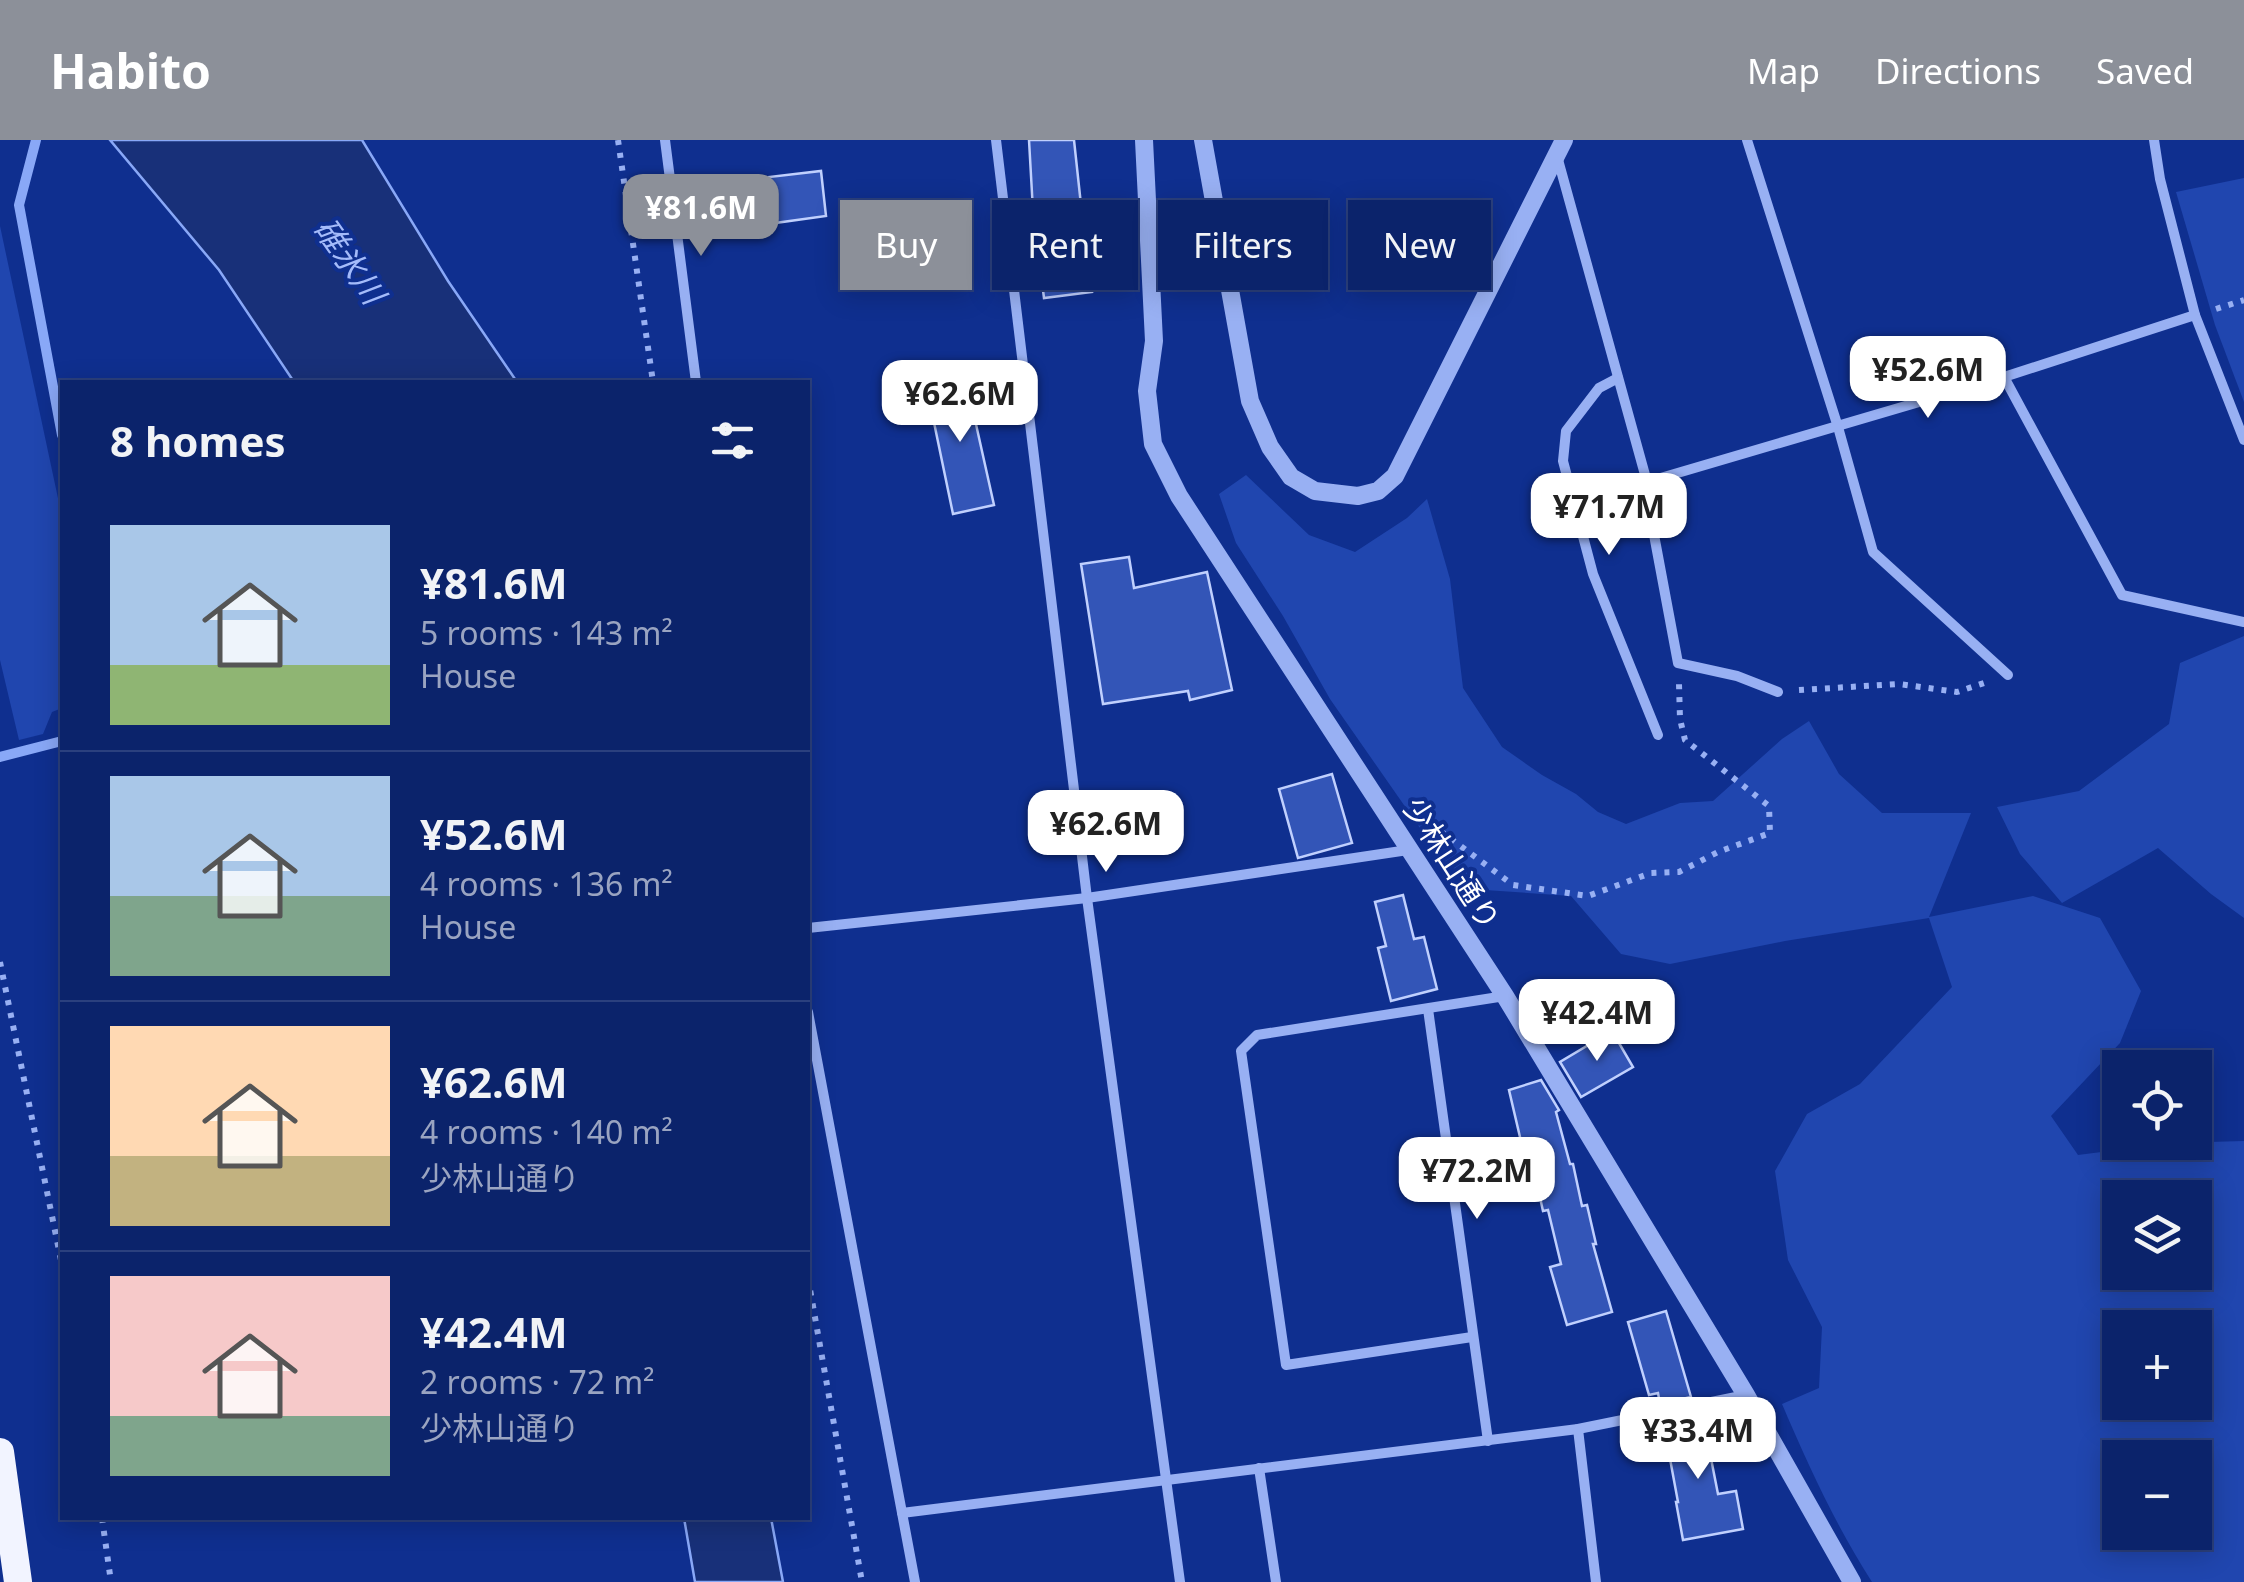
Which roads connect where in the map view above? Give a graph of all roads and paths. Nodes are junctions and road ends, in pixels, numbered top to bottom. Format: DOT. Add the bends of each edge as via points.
graph roads {
  1 [pos="618,140"];
  2 [pos="665,140"];
  3 [pos="996,140"];
  4 [pos="1144,140"];
  5 [pos="1203,140"];
  6 [pos="1747,140"];
  7 [pos="2154,140"];
  8 [pos="1559,146"];
  9 [pos="2195,315"];
  10 [pos="2004,377"];
  11 [pos="1618,378"];
  12 [pos="653,380"];
  13 [pos="696,380"];
  14 [pos="1838,427"];
  15 [pos="2244,440"];
  16 [pos="1647,482"];
  17 [pos="2244,622"];
  18 [pos="1678,663"];
  19 [pos="2008,675"];
  20 [pos="1778,692"];
  21 [pos="1658,735"];
  22 [pos="1383,811"];
  23 [pos="1408,850"];
  24 [pos="1087,898"];
  25 [pos="810,928"];
  26 [pos="0,962"];
  27 [pos="1505,996"];
  28 [pos="1428,1009"];
  29 [pos="810,1023"];
  30 [pos="60,1255"];
  31 [pos="810,1289"];
  32 [pos="1472,1336"];
  33 [pos="1746,1395"];
  34 [pos="1578,1429"];
  35 [pos="1488,1440"];
  36 [pos="0,1452"];
  37 [pos="1259,1468"];
  38 [pos="1166,1482"];
  39 [pos="902,1513"];
  40 [pos="102,1520"];
  41 [pos="18,1582"];
  42 [pos="111,1582"];
  43 [pos="862,1582"];
  44 [pos="915,1582"];
  45 [pos="1180,1582"];
  46 [pos="1276,1582"];
  47 [pos="1596,1582"];
  48 [pos="1852,1582"];
  1 -- 12 [label="path"];
  2 -- 13 [label="street"];
  3 -- 24 [label="street"];
  4 -- 22 [label="street, 少林山通り" via="1153,444 1178,496"];
  5 -- 8 [label="street" via="1250,401 1270,448 1292,477 1316,491 1358,496 1378,492 1395,476"];
  6 -- 14 [label="street"];
  7 -- 9 [label="street"];
  8 -- 11 [label="street"];
  9 -- 10 [label="street"];
  9 -- 15 [label="street"];
  10 -- 14 [label="street"];
  10 -- 17 [label="street" via="2122,595"];
  11 -- 16 [label="street"];
  11 -- 21 [label="street" via="1599,388 1566,430 1563,461 1593,574"];
  14 -- 16 [label="street"];
  14 -- 19 [label="street" via="1873,552"];
  16 -- 18 [label="street"];
  18 -- 20 [label="street"];
  18 -- 22 [label="path" via="1684,740 1769,806 1770,833 1679,872 1651,872 1588,896 1513,885 1427,820"];
  19 -- 20 [label="path" via="1957,692 1899,684"];
  22 -- 23 [label="street, 少林山通り"];
  23 -- 24 [label="street"];
  23 -- 27 [label="street, 少林山通り"];
  24 -- 25 [label="street"];
  24 -- 38 [label="street"];
  26 -- 30 [label="path"];
  27 -- 28 [label="street"];
  27 -- 33 [label="street, 少林山通り"];
  28 -- 32 [label="street"];
  28 -- 32 [label="street" via="1256,1035 1241,1051 1286,1365"];
  29 -- 39 [label="street"];
  31 -- 43 [label="path"];
  32 -- 35 [label="street"];
  33 -- 34 [label="street"];
  33 -- 48 [label="street, 少林山通り"];
  34 -- 35 [label="street"];
  34 -- 47 [label="street"];
  35 -- 37 [label="street"];
  36 -- 41 [label="highway"];
  37 -- 38 [label="street"];
  37 -- 46 [label="street"];
  38 -- 39 [label="street"];
  38 -- 45 [label="street"];
  39 -- 44 [label="street"];
  40 -- 42 [label="path"];
}
